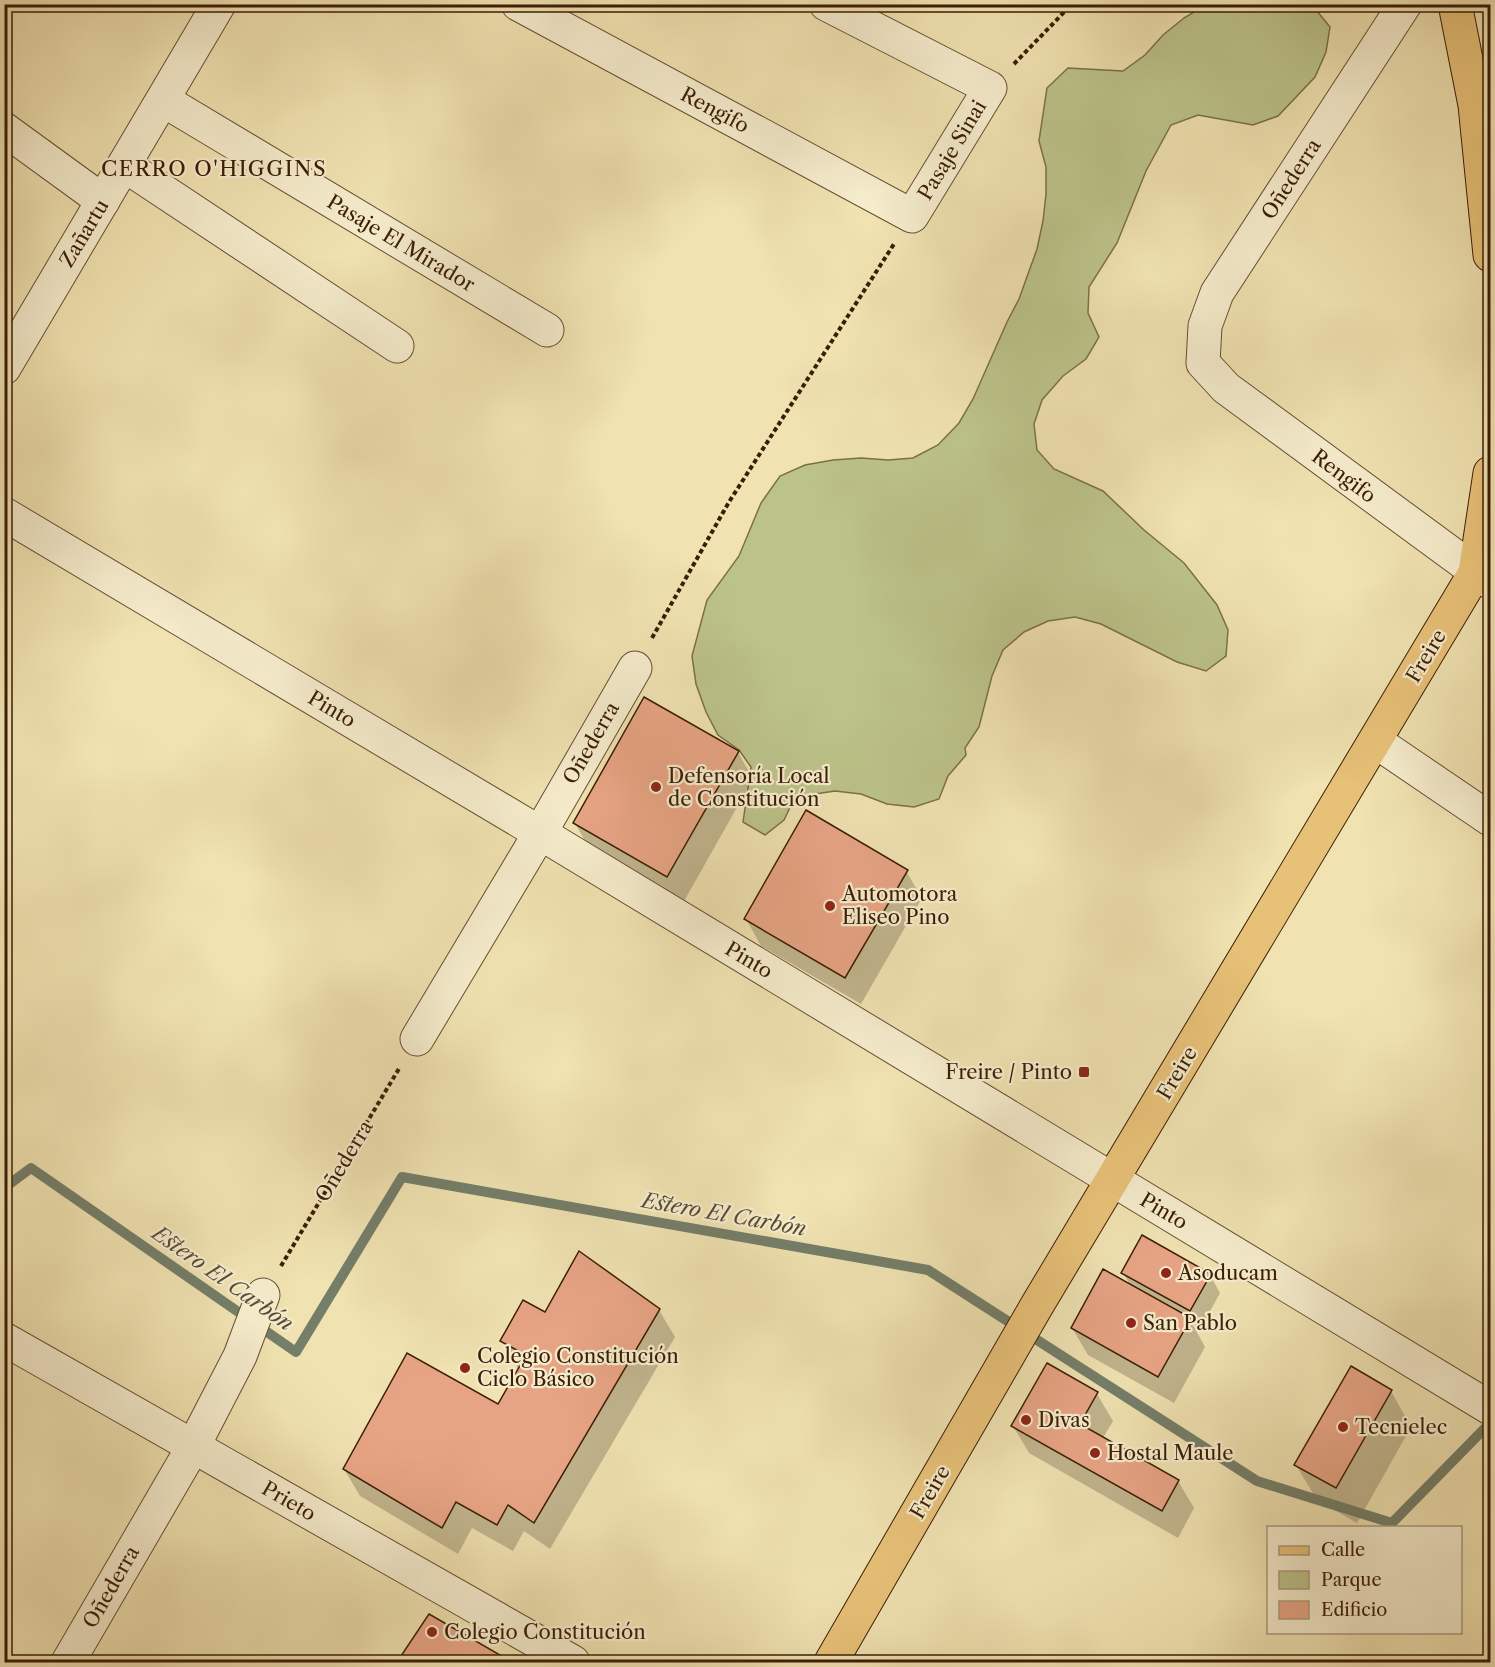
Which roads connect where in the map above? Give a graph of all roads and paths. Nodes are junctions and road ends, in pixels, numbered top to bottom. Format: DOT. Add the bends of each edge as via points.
graph roads {
  1 [pos="219,4"];
  2 [pos="518,4"];
  3 [pos="826,4"];
  4 [pos="1072,4"];
  5 [pos="1405,4"];
  6 [pos="1455,4"];
  7 [pos="990,88"];
  8 [pos="163,100"];
  9 [pos="4,129"];
  10 [pos="124,165"];
  11 [pos="103,201"];
  12 [pos="912,216"];
  13 [pos="1491,255"];
  14 [pos="547,330"];
  15 [pos="398,346"];
  16 [pos="1203,363"];
  17 [pos="4,368"];
  18 [pos="1491,473"];
  19 [pos="4,514"];
  20 [pos="1483,578"];
  21 [pos="635,668"];
  22 [pos="1375,741"];
  23 [pos="1491,819"];
  24 [pos="540,833"];
  25 [pos="417,1039"];
  26 [pos="1113,1180"];
  27 [pos="263,1295"];
  28 [pos="4,1339"];
  29 [pos="1485,1405"];
  30 [pos="193,1447"];
  31 [pos="68,1662"];
  32 [pos="573,1662"];
  33 [pos="831,1662"];
  1 -- 8 [label="street, Zañartu"];
  2 -- 12 [label="street, Rengifo"];
  3 -- 7 [label="street, Pasaje Sinai"];
  4 -- 7 [label="path"];
  5 -- 16 [label="street, Oñederra" via="1217,292 1205,326"];
  6 -- 13 [label="main road" via="1475,105"];
  7 -- 12 [label="street, Pasaje Sinai"];
  8 -- 10 [label="street, Zañartu"];
  8 -- 14 [label="street, Pasaje El Mirador"];
  9 -- 11 [label="street"];
  10 -- 11 [label="street, Zañartu"];
  10 -- 15 [label="street"];
  11 -- 17 [label="street, Zañartu"];
  12 -- 21 [label="path" via="729,502"];
  16 -- 20 [label="street, Rengifo" via="1226,388"];
  18 -- 20 [label="main road, Freire"];
  19 -- 24 [label="street, Pinto"];
  20 -- 22 [label="main road, Freire"];
  21 -- 24 [label="street, Oñederra"];
  22 -- 23 [label="street"];
  22 -- 26 [label="main road, Freire"];
  24 -- 25 [label="street, Oñederra"];
  24 -- 26 [label="street, Pinto"];
  25 -- 27 [label="path, Oñederra"];
  26 -- 29 [label="street, Pinto"];
  26 -- 33 [label="main road, Freire"];
  27 -- 30 [label="street, Oñederra" via="240,1356"];
  28 -- 30 [label="street, Prieto"];
  30 -- 31 [label="street, Oñederra"];
  30 -- 32 [label="street, Prieto"];
}
